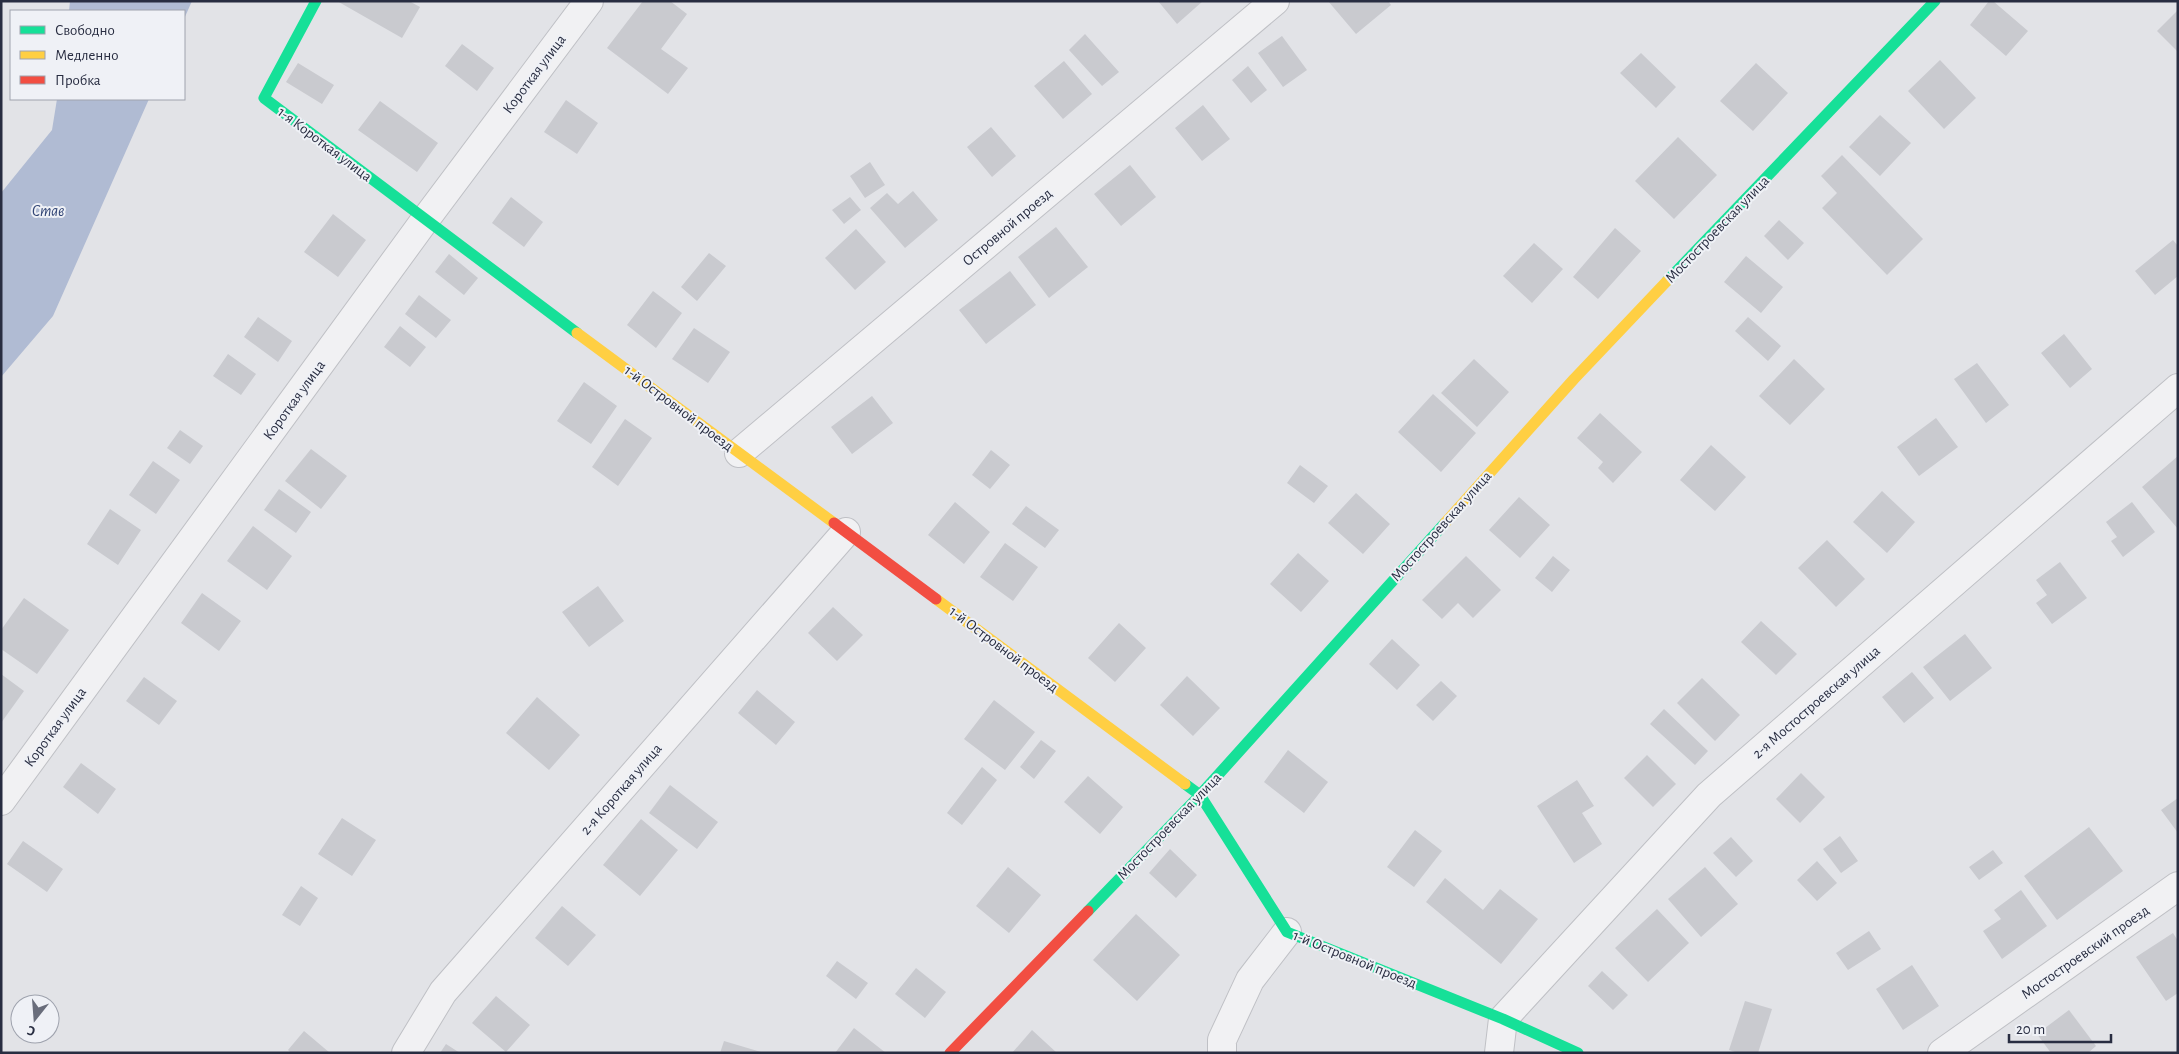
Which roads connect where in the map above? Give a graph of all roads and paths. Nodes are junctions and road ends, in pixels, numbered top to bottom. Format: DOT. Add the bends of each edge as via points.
graph roads {
  1 [pos="316,1"];
  2 [pos="589,1"];
  3 [pos="1275,1"];
  4 [pos="1935,1"];
  5 [pos="424,220"];
  6 [pos="2178,388"];
  7 [pos="739,453"];
  8 [pos="846,532"];
  9 [pos="1200,795"];
  10 [pos="1,800"];
  11 [pos="2178,886"];
  12 [pos="1287,932"];
  13 [pos="1503,1019"];
  14 [pos="406,1053"];
  15 [pos="950,1053"];
  16 [pos="1222,1053"];
  17 [pos="1499,1053"];
  18 [pos="1578,1053"];
  19 [pos="1942,1053"];
  1 -- 5 [label="street, 1-я Короткая улица" via="264,98"];
  2 -- 5 [label="street, Короткая улица"];
  3 -- 7 [label="street, Островной проезд"];
  4 -- 9 [label="street, Мостостроевская улица" via="1574,379"];
  5 -- 7 [label="street, 1-й Островной проезд"];
  5 -- 10 [label="street, Короткая улица"];
  6 -- 13 [label="street, 2-я Мостостроевская улица" via="1709,795"];
  7 -- 8 [label="street, 1-й Островной проезд"];
  8 -- 9 [label="street, 1-й Островной проезд"];
  8 -- 14 [label="street, 2-я Короткая улица" via="443,992"];
  9 -- 12 [label="street, 1-й Островной проезд"];
  9 -- 15 [label="street, Мостостроевская улица"];
  11 -- 19 [label="street, Мостостроевский проезд"];
  12 -- 13 [label="street, 1-й Островной проезд"];
  12 -- 16 [label="street" via="1250,980 1222,1040"];
  13 -- 17 [label="street"];
  13 -- 18 [label="street, 1-й Островной проезд"];
}
